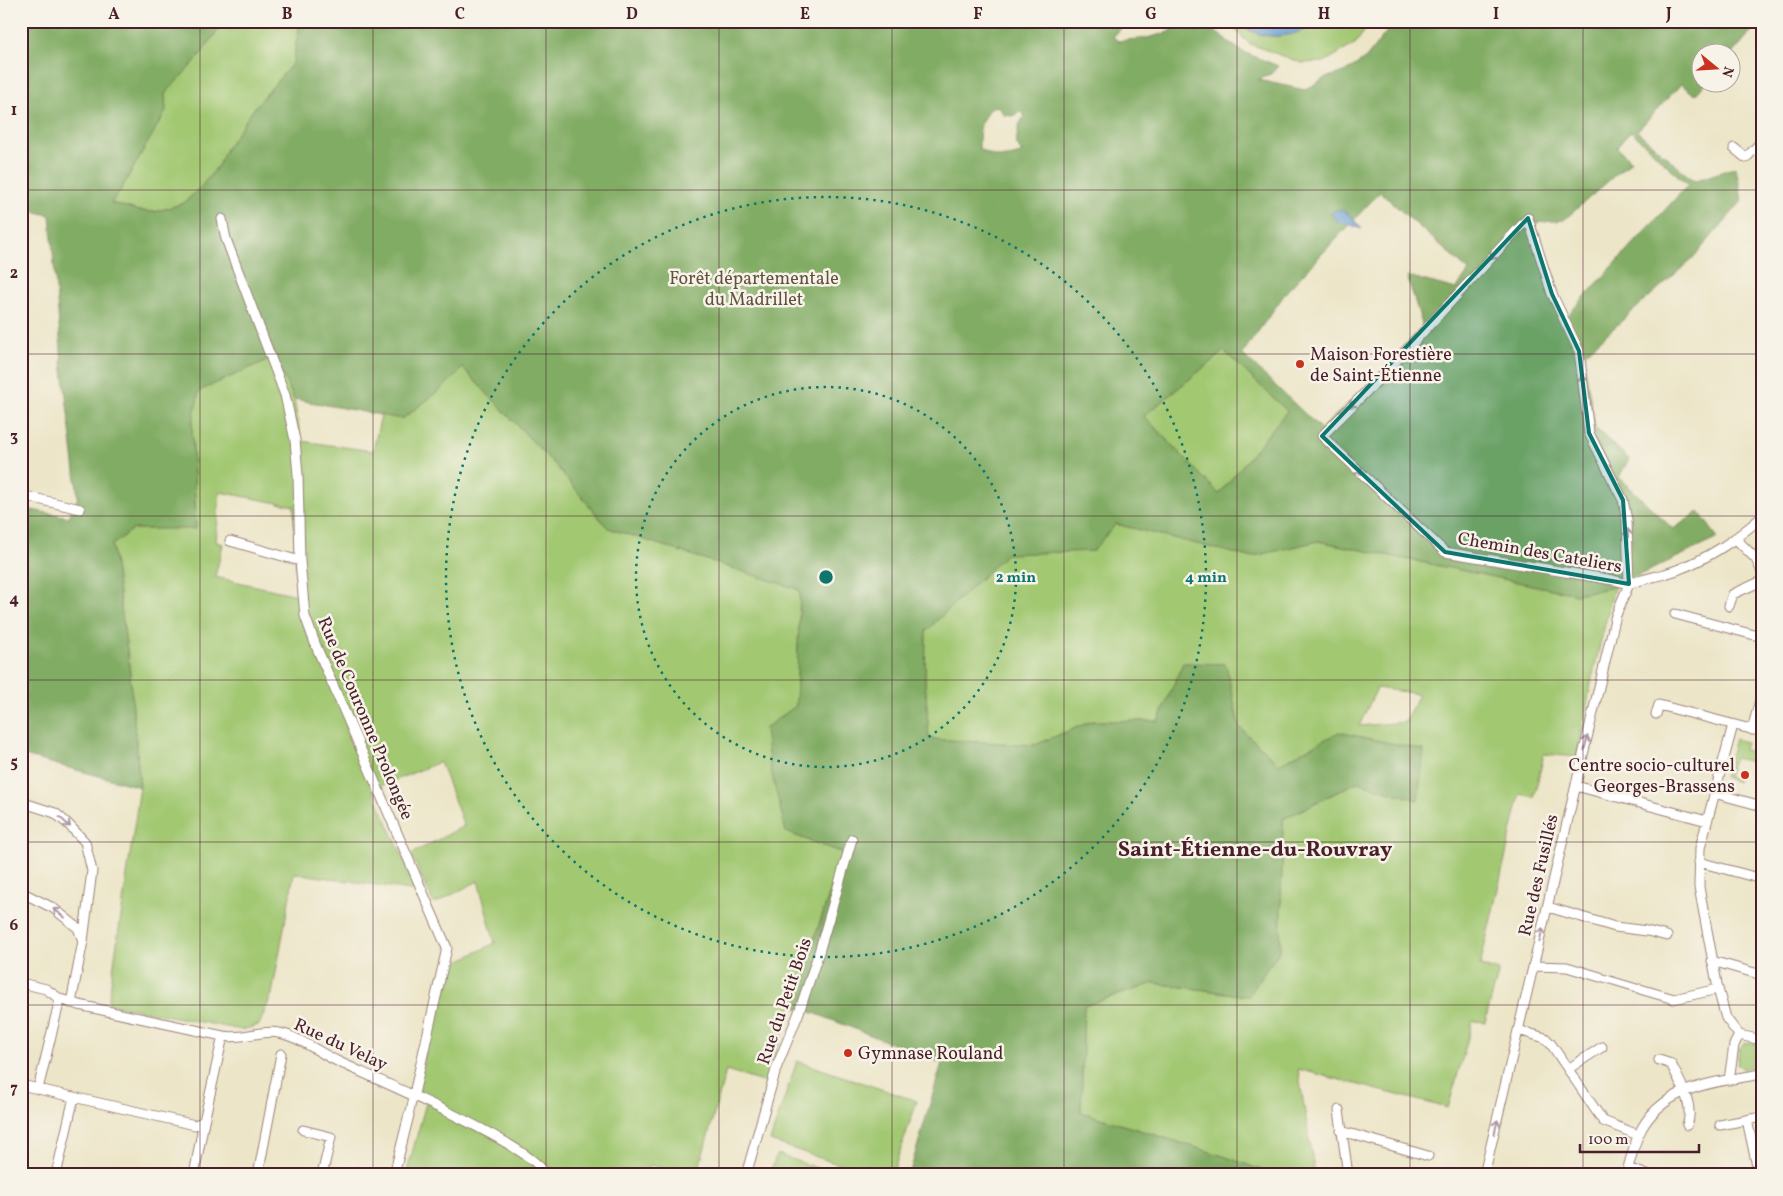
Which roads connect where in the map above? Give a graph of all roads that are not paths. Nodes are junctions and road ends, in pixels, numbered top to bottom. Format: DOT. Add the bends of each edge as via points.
graph roads {
  1 [pos="1762,141"];
  2 [pos="1734,148"];
  3 [pos="222,219"];
  4 [pos="21,495"];
  5 [pos="80,510"];
  6 [pos="1762,517"];
  7 [pos="1735,538"];
  8 [pos="230,541"];
  9 [pos="300,561"];
  10 [pos="1762,572"];
  11 [pos="1762,581"];
  12 [pos="1629,584"];
  13 [pos="1730,606"];
  14 [pos="1675,614"];
  15 [pos="1762,637"];
  16 [pos="1762,693"];
  17 [pos="1656,714"];
  18 [pos="1733,725"];
  19 [pos="1752,730"];
  20 [pos="1762,732"];
  21 [pos="1576,786"];
  22 [pos="1714,793"];
  23 [pos="21,802"];
  24 [pos="1762,806"];
  25 [pos="1707,821"];
  26 [pos="852,839"];
  27 [pos="1699,862"];
  28 [pos="1762,879"];
  29 [pos="21,892"];
  30 [pos="1548,907"];
  31 [pos="1668,936"];
  32 [pos="83,941"];
  33 [pos="1712,961"];
  34 [pos="1534,966"];
  35 [pos="1762,975"];
  36 [pos="1600,977"];
  37 [pos="21,983"];
  38 [pos="1640,989"];
  39 [pos="1718,989"];
  40 [pos="60,999"];
  41 [pos="71,1003"];
  42 [pos="1518,1030"];
  43 [pos="1739,1034"];
  44 [pos="223,1036"];
  45 [pos="1762,1040"];
  46 [pos="1602,1047"];
  47 [pos="281,1054"];
  48 [pos="1660,1060"];
  49 [pos="1568,1068"];
  50 [pos="1762,1074"];
  51 [pos="1729,1080"];
  52 [pos="21,1085"];
  53 [pos="38,1089"];
  54 [pos="1684,1091"];
  55 [pos="414,1094"];
  56 [pos="74,1097"];
  57 [pos="1339,1110"];
  58 [pos="409,1115"];
  59 [pos="1762,1117"];
  60 [pos="1747,1120"];
  61 [pos="204,1121"];
  62 [pos="1687,1125"];
  63 [pos="1720,1126"];
  64 [pos="303,1130"];
  65 [pos="1341,1131"];
  66 [pos="1638,1135"];
  67 [pos="1428,1156"];
  68 [pos="545,1172"];
  69 [pos="1627,1172"];
  70 [pos="56,1175"];
  71 [pos="194,1175"];
  72 [pos="258,1175"];
  73 [pos="322,1175"];
  74 [pos="394,1175"];
  75 [pos="746,1175"];
  76 [pos="1348,1175"];
  77 [pos="1484,1175"];
  78 [pos="1647,1175"];
  79 [pos="1759,1175"];
  1 -- 2 [label="street" via="1746,158"];
  3 -- 9 [label="street, Rue de Couronne Prolongée" via="226,239 285,395 298,475"];
  4 -- 5 [label="street"];
  6 -- 7 [label="street"];
  7 -- 10 [label="street" via="1756,559"];
  7 -- 12 [label="street" via="1690,565"];
  8 -- 9 [label="street"];
  9 -- 55 [label="street, Rue de Couronne Prolongée" via="305,616 316,646 447,948"];
  11 -- 13 [label="street" via="1733,594"];
  12 -- 12 [label="street, Chemin des Cateliers, one-way" via="1627,520 1623,500 1589,433 1578,350 1552,294 1528,218 1322,436 1445,552"];
  21 -- 12 [label="street, Rue des Fusillés, one-way" via="1616,615"];
  14 -- 15 [label="street"];
  16 -- 19 [label="street"];
  17 -- 18 [label="street" via="1659,704"];
  18 -- 19 [label="street"];
  18 -- 22 [label="street"];
  19 -- 20 [label="street"];
  21 -- 25 [label="street"];
  21 -- 30 [label="street, Rue des Fusillés"];
  22 -- 24 [label="street"];
  22 -- 25 [label="street"];
  23 -- 32 [label="street, one-way" via="55,813 85,842 92,871"];
  25 -- 27 [label="street"];
  26 -- 75 [label="street, Rue du Petit Bois" via="816,961 777,1066"];
  27 -- 28 [label="street"];
  27 -- 33 [label="street" via="1699,887"];
  32 -- 29 [label="street, one-way" via="78,928 53,908"];
  30 -- 31 [label="street" via="1615,928"];
  34 -- 30 [label="street, Rue des Fusillés, one-way"];
  32 -- 41 [label="street"];
  33 -- 35 [label="street"];
  33 -- 39 [label="street"];
  34 -- 36 [label="street" via="1567,967"];
  34 -- 42 [label="street, Rue des Fusillés"];
  36 -- 38 [label="street"];
  37 -- 40 [label="street, Rue du Velay" via="46,989"];
  38 -- 39 [label="street" via="1674,998"];
  39 -- 43 [label="street" via="1726,1018"];
  40 -- 41 [label="street, Rue du Velay"];
  40 -- 53 [label="street"];
  41 -- 44 [label="street, Rue du Velay"];
  42 -- 49 [label="street" via="1545,1038"];
  77 -- 42 [label="street, Rue des Fusillés, one-way"];
  43 -- 45 [label="street"];
  43 -- 51 [label="street" via="1734,1045"];
  44 -- 55 [label="street, Rue du Velay" via="243,1037 267,1032 283,1034"];
  44 -- 61 [label="street"];
  46 -- 49 [label="street"];
  47 -- 72 [label="street"];
  48 -- 54 [label="street" via="1671,1064"];
  49 -- 66 [label="street" via="1603,1121"];
  50 -- 51 [label="street"];
  51 -- 54 [label="street"];
  52 -- 53 [label="street"];
  53 -- 56 [label="street"];
  54 -- 62 [label="street" via="1691,1116"];
  54 -- 66 [label="street" via="1665,1101"];
  55 -- 58 [label="street"];
  55 -- 68 [label="street, Rue du Velay" via="528,1156"];
  56 -- 61 [label="street" via="195,1125"];
  56 -- 70 [label="street"];
  57 -- 65 [label="street"];
  58 -- 74 [label="street"];
  59 -- 60 [label="street"];
  60 -- 63 [label="street"];
  60 -- 79 [label="street"];
  61 -- 71 [label="street"];
  64 -- 73 [label="street" via="331,1137"];
  65 -- 67 [label="street"];
  65 -- 76 [label="street"];
  66 -- 69 [label="street"];
  69 -- 78 [label="street"];
}
